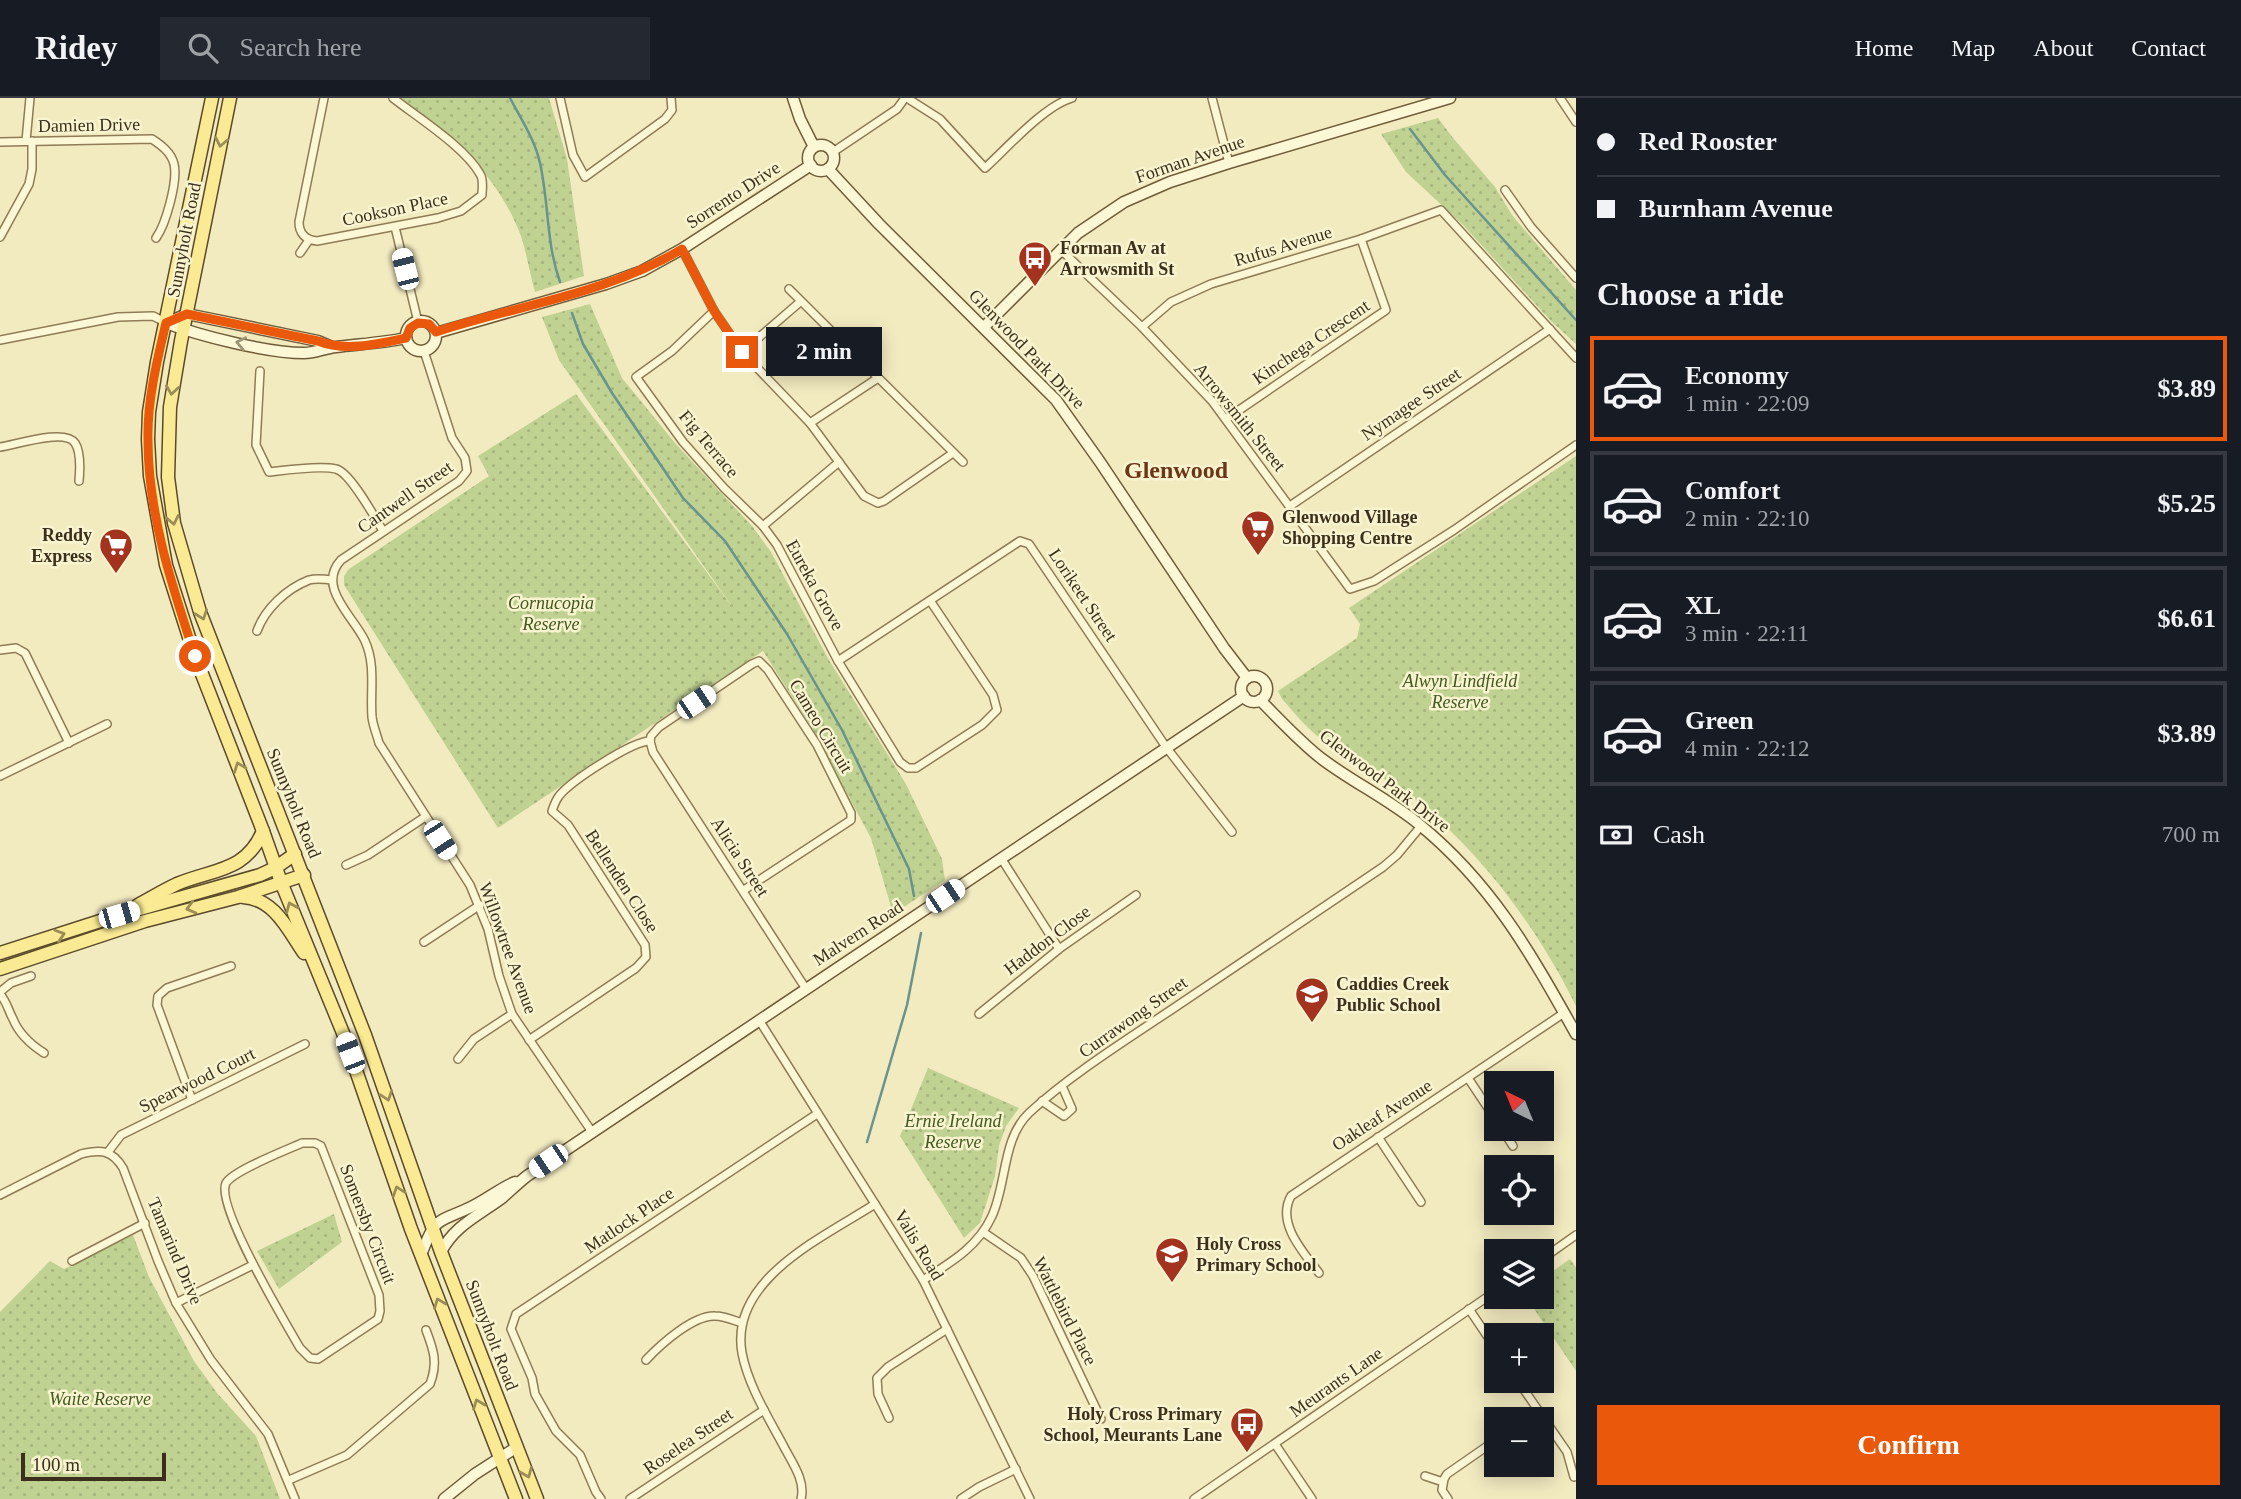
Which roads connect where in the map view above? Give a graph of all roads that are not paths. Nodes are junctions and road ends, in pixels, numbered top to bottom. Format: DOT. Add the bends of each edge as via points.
graph roads {
  1 [pos="30,98"];
  2 [pos="212,98"];
  3 [pos="230,98"];
  4 [pos="324,98"];
  5 [pos="393,98"];
  6 [pos="560,98"];
  7 [pos="671,98"];
  8 [pos="793,98"];
  9 [pos="906,98"];
  10 [pos="1212,98"];
  11 [pos="1450,98"];
  12 [pos="1560,98"];
  13 [pos="1066,99"];
  14 [pos="1576,122"];
  15 [pos="29,141"];
  16 [pos="0,142"];
  17 [pos="814,147"];
  18 [pos="833,152"];
  19 [pos="1229,163"];
  20 [pos="811,165"];
  21 [pos="828,169"];
  22 [pos="1505,190"];
  23 [pos="395,227"];
  24 [pos="0,237"];
  25 [pos="156,238"];
  26 [pos="1361,239"];
  27 [pos="309,240"];
  28 [pos="682,249"];
  29 [pos="1060,249"];
  30 [pos="300,253"];
  31 [pos="1576,278"];
  32 [pos="789,289"];
  33 [pos="800,302"];
  34 [pos="714,311"];
  35 [pos="187,314"];
  36 [pos="166,323"];
  37 [pos="418,323"];
  38 [pos="984,327"];
  39 [pos="1142,327"];
  40 [pos="183,329"];
  41 [pos="1550,329"];
  42 [pos="436,332"];
  43 [pos="406,338"];
  44 [pos="0,340"];
  45 [pos="332,347"];
  46 [pos="424,351"];
  47 [pos="742,352"];
  48 [pos="1576,358"];
  49 [pos="260,371"];
  50 [pos="877,378"];
  51 [pos="1226,419"];
  52 [pos="810,423"];
  53 [pos="1576,445"];
  54 [pos="0,447"];
  55 [pos="953,453"];
  56 [pos="839,462"];
  57 [pos="963,462"];
  58 [pos="79,481"];
  59 [pos="1290,506"];
  60 [pos="763,526"];
  61 [pos="383,531"];
  62 [pos="332,580"];
  63 [pos="930,602"];
  64 [pos="257,631"];
  65 [pos="0,650"];
  66 [pos="838,661"];
  67 [pos="1247,678"];
  68 [pos="1244,696"];
  69 [pos="1260,700"];
  70 [pos="107,724"];
  71 [pos="650,741"];
  72 [pos="69,743"];
  73 [pos="1166,747"];
  74 [pos="0,776"];
  75 [pos="425,817"];
  76 [pos="1421,826"];
  77 [pos="263,831"];
  78 [pos="1232,832"];
  79 [pos="295,854"];
  80 [pos="1001,858"];
  81 [pos="346,865"];
  82 [pos="275,868"];
  83 [pos="304,875"];
  84 [pos="281,882"];
  85 [pos="744,890"];
  86 [pos="1136,895"];
  87 [pos="238,897"];
  88 [pos="480,905"];
  89 [pos="119,915"];
  90 [pos="424,942"];
  91 [pos="1059,949"];
  92 [pos="0,953"];
  93 [pos="231,966"];
  94 [pos="0,969"];
  95 [pos="31,976"];
  96 [pos="320,977"];
  97 [pos="806,989"];
  98 [pos="0,993"];
  99 [pos="1564,1013"];
  100 [pos="512,1014"];
  101 [pos="979,1014"];
  102 [pos="759,1020"];
  103 [pos="1576,1034"];
  104 [pos="529,1040"];
  105 [pos="305,1044"];
  106 [pos="44,1053"];
  107 [pos="458,1059"];
  108 [pos="1468,1078"];
  109 [pos="1062,1086"];
  110 [pos="192,1100"];
  111 [pos="1042,1101"];
  112 [pos="1484,1102"];
  113 [pos="817,1114"];
  114 [pos="592,1132"];
  115 [pos="1378,1137"];
  116 [pos="1510,1141"];
  117 [pos="1514,1146"];
  118 [pos="108,1152"];
  119 [pos="527,1176"];
  120 [pos="1,1192"];
  121 [pos="1421,1202"];
  122 [pos="875,1204"];
  123 [pos="145,1223"];
  124 [pos="432,1228"];
  125 [pos="983,1232"];
  126 [pos="1576,1235"];
  127 [pos="1554,1251"];
  128 [pos="441,1252"];
  129 [pos="421,1255"];
  130 [pos="72,1261"];
  131 [pos="253,1265"];
  132 [pos="1319,1273"];
  133 [pos="923,1280"];
  134 [pos="1484,1299"];
  135 [pos="176,1303"];
  136 [pos="1469,1309"];
  137 [pos="742,1323"];
  138 [pos="947,1329"];
  139 [pos="426,1331"];
  140 [pos="1484,1331"];
  141 [pos="646,1360"];
  142 [pos="764,1410"];
  143 [pos="889,1418"];
  144 [pos="1101,1419"];
  145 [pos="1554,1433"];
  146 [pos="1275,1444"];
  147 [pos="517,1447"];
  148 [pos="1484,1448"];
  149 [pos="499,1458"];
  150 [pos="1016,1469"];
  151 [pos="1425,1476"];
  152 [pos="1574,1477"];
  153 [pos="289,1480"];
  154 [pos="1443,1482"];
  155 [pos="295,1499"];
  156 [pos="444,1499"];
  157 [pos="516,1499"];
  158 [pos="537,1499"];
  159 [pos="601,1499"];
  160 [pos="630,1499"];
  161 [pos="801,1499"];
  162 [pos="961,1499"];
  163 [pos="1031,1499"];
  164 [pos="1194,1499"];
  165 [pos="1312,1499"];
  166 [pos="1448,1499"];
  1 -- 15 [label="street"];
  2 -- 36 [label="main road, Sunnyholt Road"];
  3 -- 35 [label="main road, Sunnyholt Road, one-way"];
  4 -- 27 [label="street" via="299,222"];
  5 -- 23 [label="street, Cookson Place" via="469,161 481,176 482,195 451,215"];
  6 -- 7 [label="street" via="573,155 584,177 665,119 672,110"];
  8 -- 17 [label="street"];
  9 -- 13 [label="street" via="940,119 985,168"];
  9 -- 18 [label="street"];
  10 -- 19 [label="street"];
  11 -- 19 [label="street, Forman Avenue"];
  12 -- 14 [label="street"];
  15 -- 16 [label="street, Damien Drive"];
  15 -- 24 [label="street" via="29,184"];
  15 -- 25 [label="street, Damien Drive" via="142,138 163,146 174,164 174,177 164,227"];
  17 -- 18 [label="street" via="826,145"];
  17 -- 20 [label="street"];
  18 -- 21 [label="street"];
  19 -- 29 [label="street, Forman Avenue" via="1124,202"];
  20 -- 21 [label="street"];
  20 -- 28 [label="street, Sorrento Drive"];
  21 -- 38 [label="street, Glenwood Park Drive"];
  22 -- 31 [label="street"];
  23 -- 27 [label="street, Cookson Place"];
  23 -- 37 [label="street"];
  26 -- 39 [label="street, Rufus Avenue" via="1211,284 1171,302"];
  26 -- 41 [label="street, Rufus Avenue" via="1441,210"];
  26 -- 51 [label="street, Kinchega Crescent" via="1386,310"];
  27 -- 30 [label="street"];
  28 -- 34 [label="street"];
  28 -- 42 [label="street, Sorrento Drive" via="617,281"];
  29 -- 38 [label="street, Forman Avenue"];
  29 -- 39 [label="street, Arrowsmith Street"];
  32 -- 33 [label="street"];
  33 -- 47 [label="street"];
  33 -- 50 [label="street"];
  34 -- 47 [label="street"];
  34 -- 60 [label="street, Fig Terrace" via="636,377 683,442"];
  35 -- 36 [label="street"];
  35 -- 40 [label="main road, Sunnyholt Road"];
  35 -- 45 [label="street"];
  36 -- 40 [label="street"];
  36 -- 44 [label="street" via="153,316 118,317"];
  77 -- 36 [label="main road, Sunnyholt Road, one-way" via="195,656 166,565 153,499 149,412"];
  37 -- 42 [label="street" via="429,324"];
  37 -- 43 [label="street"];
  38 -- 67 [label="street, Glenwood Park Drive" via="1065,411"];
  39 -- 51 [label="street, Arrowsmith Street"];
  45 -- 40 [label="street, one-way" via="289,352"];
  40 -- 79 [label="main road, Sunnyholt Road, one-way" via="168,429 174,523 200,612"];
  41 -- 48 [label="street"];
  41 -- 59 [label="street, Nymagee Street"];
  42 -- 46 [label="street" via="433,346"];
  43 -- 45 [label="street"];
  43 -- 46 [label="street" via="412,348"];
  46 -- 61 [label="street, Cantwell Street" via="467,471"];
  47 -- 52 [label="street"];
  49 -- 61 [label="street" via="256,445 269,472 337,469"];
  50 -- 52 [label="street"];
  50 -- 55 [label="street"];
  51 -- 59 [label="street, Arrowsmith Street"];
  52 -- 56 [label="street"];
  53 -- 59 [label="street, Arrowsmith Street" via="1374,581 1350,589"];
  54 -- 58 [label="street" via="54,436 68,438 77,449"];
  55 -- 56 [label="street" via="878,503 864,496"];
  55 -- 57 [label="street"];
  56 -- 60 [label="street"];
  60 -- 66 [label="street, Eureka Grove"];
  61 -- 62 [label="street, Cantwell Street" via="341,561"];
  62 -- 64 [label="street" via="309,580 273,604"];
  62 -- 75 [label="street, Willowtree Avenue" via="369,652 372,720 379,743"];
  63 -- 66 [label="street, Lorikeet Street"];
  63 -- 66 [label="street, Eureka Grove" via="993,695 997,710 916,768 900,762"];
  63 -- 73 [label="street, Lorikeet Street" via="1020,541 1029,544"];
  65 -- 72 [label="street" via="16,648 25,653"];
  67 -- 68 [label="street" via="1242,685"];
  67 -- 69 [label="street" via="1255,676 1265,683 1267,690"];
  68 -- 69 [label="street"];
  68 -- 73 [label="street, Malvern Road"];
  69 -- 76 [label="street, Glenwood Park Drive" via="1322,758"];
  70 -- 72 [label="street"];
  71 -- 85 [label="street, Alicia Street"];
  71 -- 85 [label="street, Cameo Circuit" via="659,727 759,661 798,716 832,775 851,820"];
  71 -- 104 [label="street, Bellenden Close" via="635,744 582,777 559,796 552,811 568,825 647,951 646,957"];
  72 -- 74 [label="street"];
  73 -- 78 [label="street"];
  73 -- 80 [label="street, Malvern Road"];
  75 -- 81 [label="street"];
  75 -- 88 [label="street, Willowtree Avenue"];
  76 -- 99 [label="street, Glenwood Park Drive" via="1501,910"];
  76 -- 109 [label="street, Currawong Street" via="1383,867"];
  77 -- 82 [label="main road, Sunnyholt Road"];
  77 -- 89 [label="main road" via="249,853 227,869 179,883"];
  79 -- 82 [label="main road"];
  79 -- 83 [label="main road, Sunnyholt Road"];
  80 -- 91 [label="street"];
  80 -- 97 [label="street, Malvern Road"];
  82 -- 84 [label="main road, Sunnyholt Road"];
  82 -- 89 [label="main road"];
  83 -- 84 [label="main road"];
  83 -- 124 [label="main road, Sunnyholt Road, one-way" via="381,1077"];
  84 -- 87 [label="main road"];
  96 -- 84 [label="main road, Sunnyholt Road, one-way"];
  85 -- 97 [label="street, Alicia Street"];
  86 -- 91 [label="street, Haddon Close"];
  87 -- 94 [label="main road, one-way"];
  87 -- 96 [label="main road" via="259,900 276,912"];
  88 -- 90 [label="street"];
  88 -- 100 [label="street, Willowtree Avenue"];
  92 -- 89 [label="main road, one-way"];
  91 -- 101 [label="street, Haddon Close"];
  93 -- 110 [label="street" via="167,988 158,996 157,1005"];
  95 -- 98 [label="street" via="11,982"];
  129 -- 96 [label="main road, Sunnyholt Road, one-way"];
  97 -- 102 [label="street, Malvern Road"];
  98 -- 106 [label="street" via="19,1030"];
  99 -- 103 [label="street, Glenwood Park Drive"];
  99 -- 108 [label="street, Oakleaf Avenue"];
  100 -- 104 [label="street, Willowtree Avenue"];
  100 -- 107 [label="street" via="474,1039"];
  102 -- 113 [label="street, Valis Road"];
  102 -- 114 [label="street, Malvern Road"];
  104 -- 114 [label="street, Willowtree Avenue"];
  105 -- 110 [label="street, Spearwood Court"];
  108 -- 112 [label="street"];
  108 -- 115 [label="street, Oakleaf Avenue"];
  109 -- 111 [label="street, Currawong Street"];
  109 -- 111 [label="street" via="1071,1104 1069,1114 1059,1114"];
  110 -- 118 [label="street, Spearwood Court" via="121,1135"];
  111 -- 125 [label="street, Currawong Street" via="1016,1130 992,1216"];
  113 -- 122 [label="street, Valis Road"];
  113 -- 159 [label="street, Matlock Place" via="516,1314 511,1329 535,1394 556,1431 580,1455"];
  114 -- 119 [label="street, Malvern Road"];
  115 -- 121 [label="street"];
  115 -- 132 [label="street, Oakleaf Avenue" via="1296,1191 1288,1201 1287,1223"];
  116 -- 117 [label="street"];
  118 -- 120 [label="street" via="81,1154"];
  118 -- 123 [label="street, Tamarind Drive" via="123,1168"];
  119 -- 124 [label="street, Malvern Road" via="446,1216"];
  119 -- 128 [label="street, Malvern Road" via="462,1225"];
  122 -- 133 [label="street, Valis Road"];
  122 -- 137 [label="street" via="776,1270 753,1296"];
  123 -- 130 [label="street"];
  123 -- 135 [label="street, Tamarind Drive"];
  124 -- 128 [label="main road, Sunnyholt Road"];
  124 -- 129 [label="street"];
  125 -- 133 [label="street, Currawong Street" via="969,1248"];
  125 -- 144 [label="street, Wattlebird Place" via="1021,1258 1033,1276"];
  126 -- 127 [label="street"];
  128 -- 147 [label="main road, Sunnyholt Road"];
  149 -- 129 [label="main road, Sunnyholt Road, one-way"];
  131 -- 131 [label="street, Somersby Circuit" via="226,1201 227,1181 302,1143 321,1146 379,1295 377,1319 318,1359 310,1358"];
  131 -- 135 [label="street"];
  133 -- 138 [label="street, Valis Road"];
  134 -- 136 [label="street, Meurants Lane"];
  135 -- 153 [label="street, Tamarind Drive" via="211,1360 268,1434"];
  136 -- 140 [label="street"];
  136 -- 146 [label="street, Meurants Lane"];
  137 -- 141 [label="street" via="716,1316 699,1319"];
  137 -- 142 [label="street" via="742,1352"];
  138 -- 143 [label="street" via="877,1378 878,1394"];
  138 -- 150 [label="street, Valis Road"];
  139 -- 153 [label="street" via="436,1358 430,1384 346,1455"];
  142 -- 160 [label="street, Roselea Street"];
  142 -- 161 [label="street" via="799,1477"];
  145 -- 152 [label="street" via="1567,1452"];
  146 -- 164 [label="street, Meurants Lane"];
  146 -- 165 [label="street"];
  147 -- 149 [label="street"];
  147 -- 158 [label="main road, Sunnyholt Road, one-way"];
  148 -- 154 [label="street" via="1447,1474"];
  149 -- 156 [label="street"];
  149 -- 157 [label="main road, Sunnyholt Road"];
  150 -- 162 [label="street"];
  150 -- 163 [label="street, Valis Road"];
  151 -- 154 [label="street"];
  153 -- 155 [label="street, Tamarind Drive"];
  154 -- 166 [label="street"];
}
